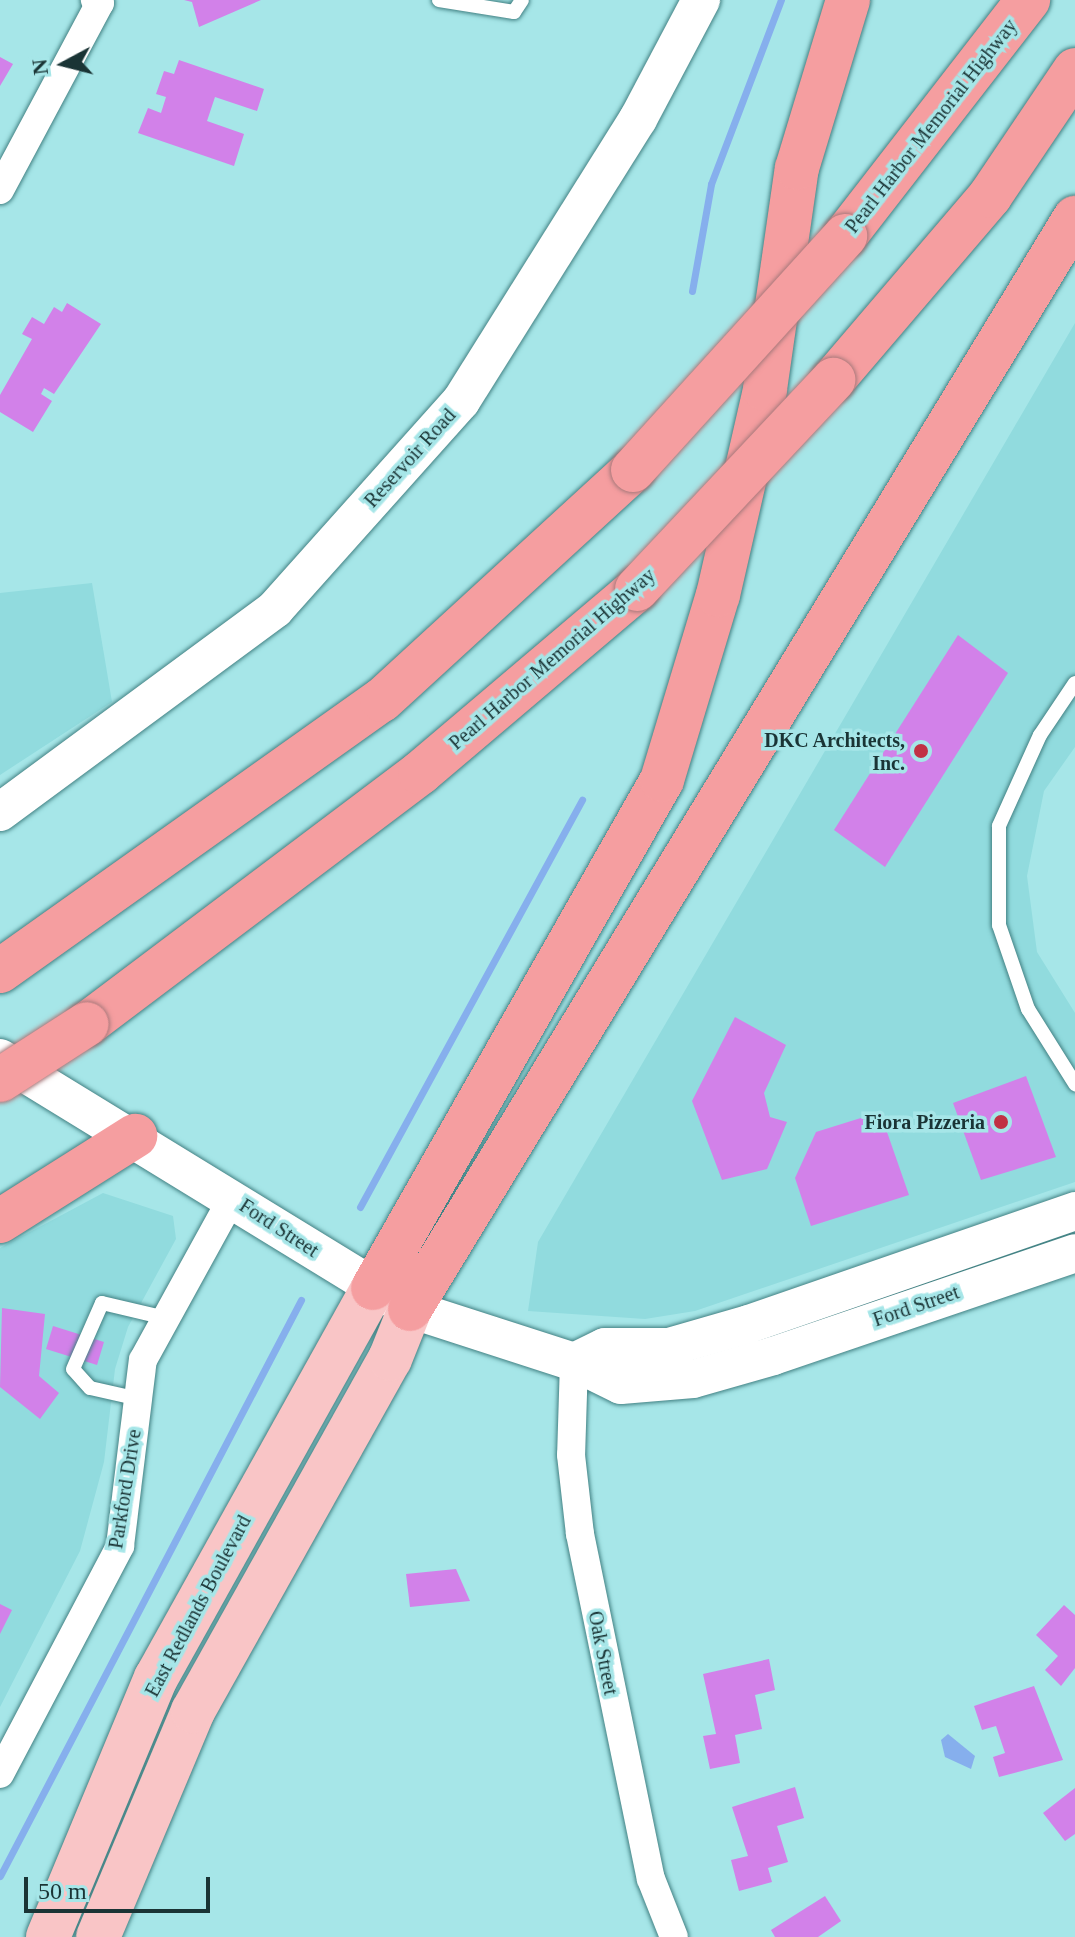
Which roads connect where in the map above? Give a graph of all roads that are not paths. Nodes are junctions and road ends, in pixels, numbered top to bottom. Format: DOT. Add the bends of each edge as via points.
graph roads {
  1 [pos="95,0"];
  2 [pos="439,0"];
  3 [pos="522,0"];
  4 [pos="701,0"];
  5 [pos="848,0"];
  6 [pos="1028,0"];
  7 [pos="1075,70"];
  8 [pos="0,190"];
  9 [pos="1075,218"];
  10 [pos="1075,683"];
  11 [pos="0,812"];
  12 [pos="0,971"];
  13 [pos="0,1058"];
  14 [pos="0,1080"];
  15 [pos="1075,1084"];
  16 [pos="135,1136"];
  17 [pos="232,1198"];
  18 [pos="1075,1211"];
  19 [pos="0,1221"];
  20 [pos="1075,1231"];
  21 [pos="1075,1253"];
  22 [pos="1008,1274"];
  23 [pos="373,1288"];
  24 [pos="410,1309"];
  25 [pos="166,1318"];
  26 [pos="574,1362"];
  27 [pos="139,1399"];
  28 [pos="0,1774"];
  29 [pos="48,1937"];
  30 [pos="98,1937"];
  31 [pos="674,1937"];
  1 -- 8 [label="street" via="100,3"];
  2 -- 3 [label="lane" via="514,12"];
  4 -- 11 [label="street, Reservoir Road" via="638,119 461,401 275,609"];
  5 -- 23 [label="highway" via="814,91 765,389 718,595 662,780"];
  6 -- 12 [label="highway, Pearl Harbor Memorial Highway, bridge" via="845,236 633,470 382,700"];
  7 -- 14 [label="highway, Pearl Harbor Memorial Highway, bridge" via="990,196 833,380 637,589 420,773 87,1024"];
  9 -- 24 [label="highway"];
  10 -- 15 [label="lane" via="1040,735 999,826 999,925 1028,1009"];
  13 -- 16 [label="street, Ford Street"];
  16 -- 17 [label="street, Ford Street"];
  16 -- 19 [label="highway"];
  17 -- 23 [label="street, Ford Street"];
  17 -- 25 [label="street, Parkford Drive"];
  18 -- 26 [label="street, Ford Street" via="749,1324 669,1347 605,1347"];
  20 -- 22 [label="street" via="1024,1247"];
  21 -- 22 [label="street, Ford Street"];
  22 -- 26 [label="street, Ford Street" via="693,1379 621,1385"];
  23 -- 24 [label="street, Ford Street"];
  23 -- 29 [label="main road, East Redlands Boulevard" via="156,1678"];
  24 -- 26 [label="street, Ford Street" via="541,1357"];
  24 -- 30 [label="main road" via="390,1359 193,1711"];
  25 -- 27 [label="street, Parkford Drive" via="143,1360"];
  25 -- 27 [label="lane" via="102,1303 73,1369 90,1388"];
  26 -- 31 [label="street, Oak Street" via="571,1455 580,1534 651,1879"];
  27 -- 28 [label="street, Parkford Drive" via="120,1546"];
}
